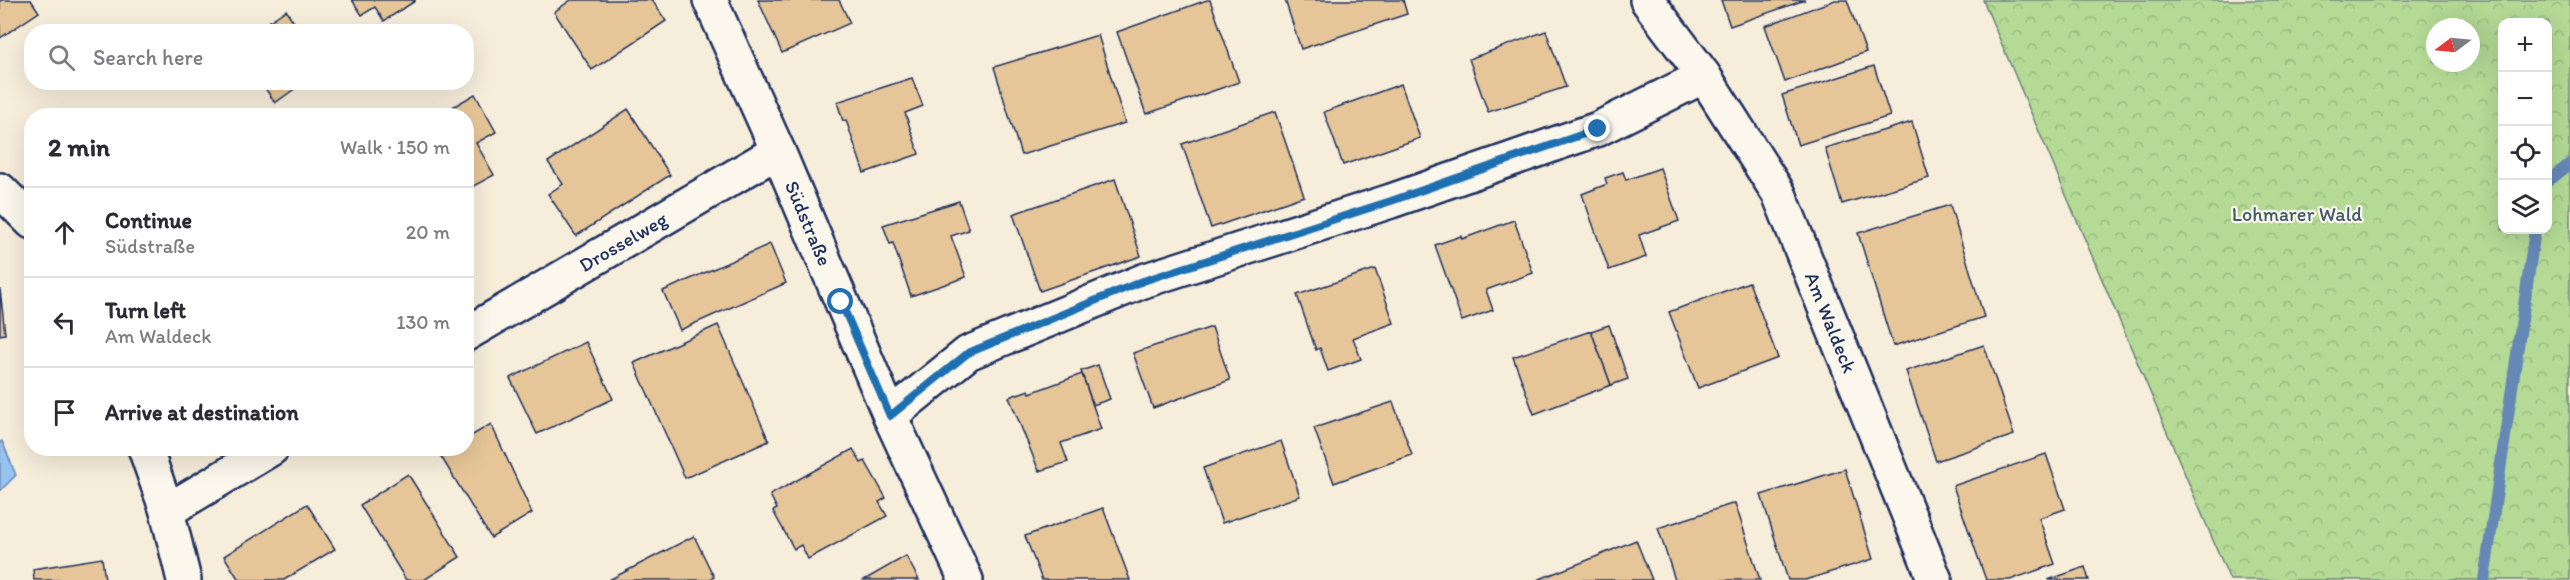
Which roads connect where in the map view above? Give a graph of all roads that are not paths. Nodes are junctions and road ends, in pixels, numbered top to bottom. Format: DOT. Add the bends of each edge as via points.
graph roads {
  1 [pos="710,0"];
  2 [pos="1647,0"];
  3 [pos="1704,76"];
  4 [pos="778,151"];
  5 [pos="0,190"];
  6 [pos="24,214"];
  7 [pos="474,329"];
  8 [pos="890,416"];
  9 [pos="148,456"];
  10 [pos="259,456"];
  11 [pos="167,511"];
  12 [pos="184,580"];
  13 [pos="966,580"];
  14 [pos="1935,580"];
  1 -- 4 [label="street, Südstraße"];
  2 -- 3 [label="street, Am Waldeck"];
  3 -- 8 [label="street" via="1598,129 1143,281 968,353"];
  3 -- 14 [label="street, Am Waldeck" via="1779,194"];
  4 -- 7 [label="street, Drosselweg"];
  4 -- 8 [label="street, Südstraße"];
  5 -- 6 [label="street"];
  8 -- 13 [label="street, Südstraße"];
  9 -- 11 [label="street"];
  10 -- 11 [label="street"];
  11 -- 12 [label="street"];
}
